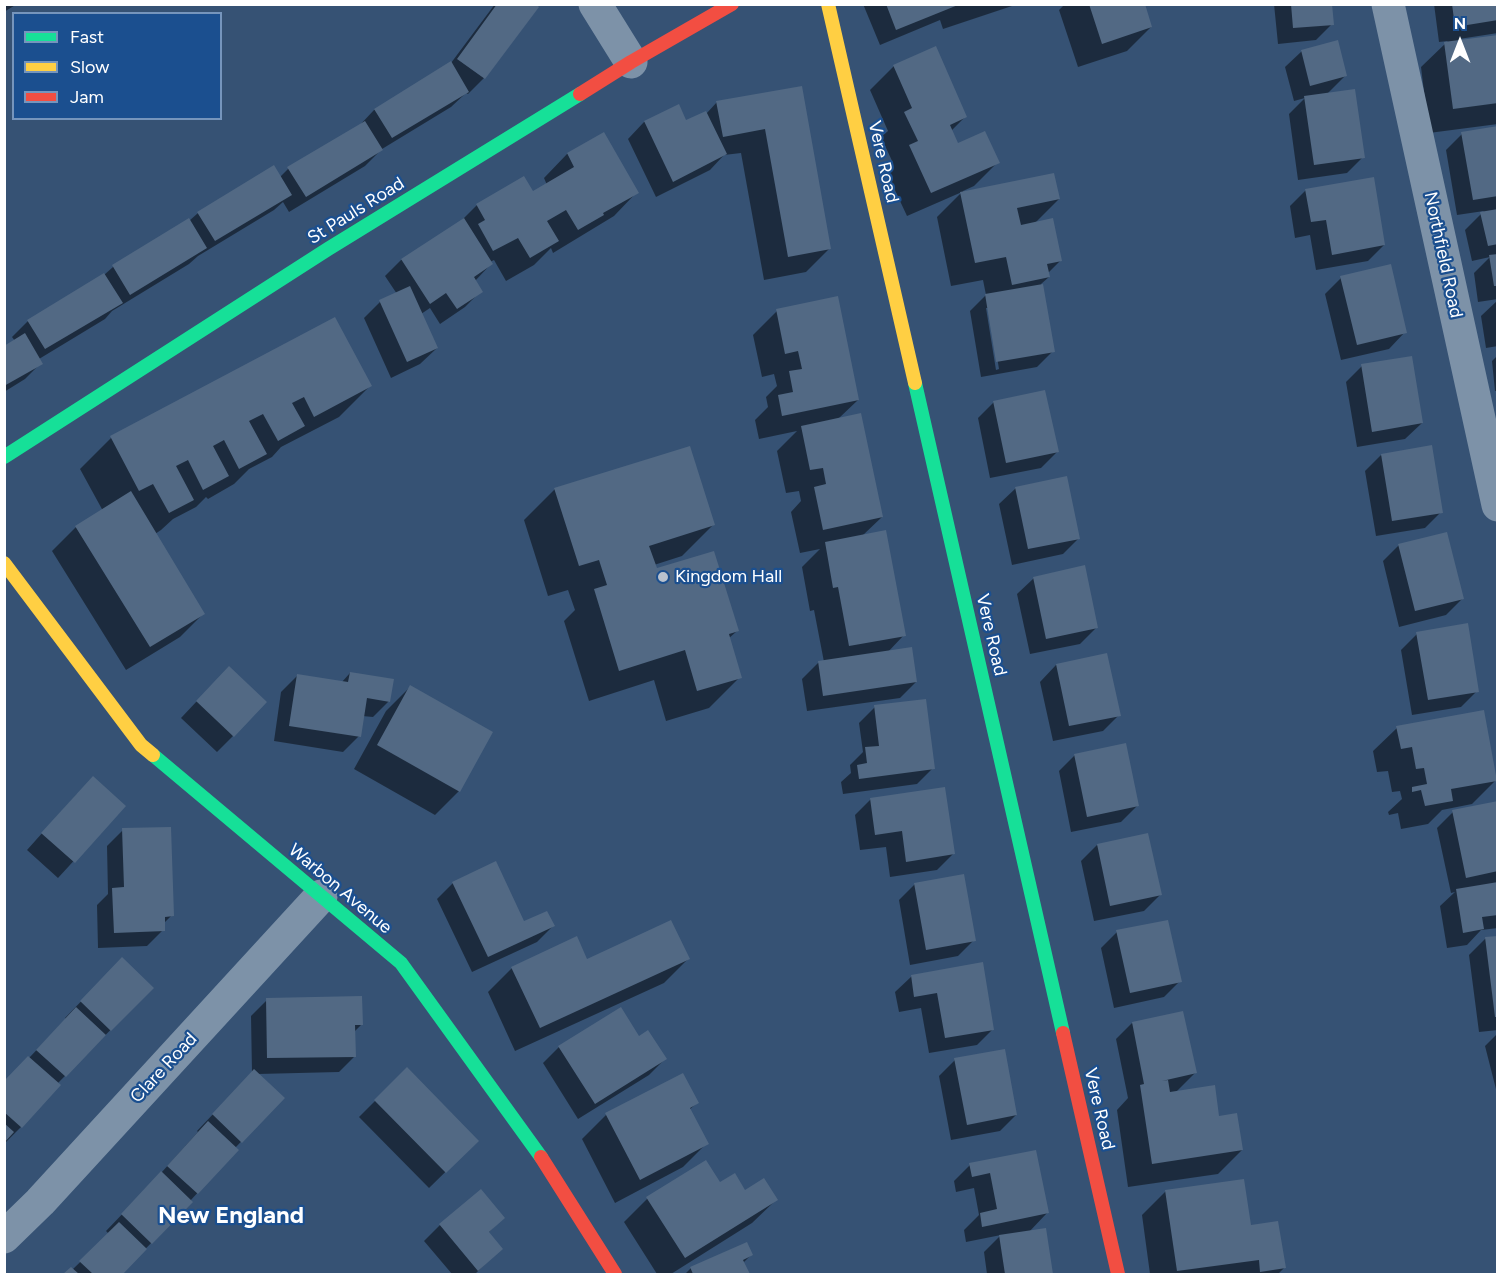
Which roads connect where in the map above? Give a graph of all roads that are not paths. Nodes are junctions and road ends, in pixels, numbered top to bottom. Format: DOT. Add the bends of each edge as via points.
graph roads {
  1 [pos="595,4"];
  2 [pos="732,4"];
  3 [pos="828,4"];
  4 [pos="1388,4"];
  5 [pos="631,62"];
  6 [pos="4,457"];
  7 [pos="1497,505"];
  8 [pos="4,562"];
  9 [pos="321,896"];
  10 [pos="4,1237"];
  11 [pos="605,1270"];
  12 [pos="1118,1275"];
  1 -- 5 [label="street"];
  2 -- 5 [label="street, St Pauls Road"];
  3 -- 12 [label="street, Vere Road"];
  4 -- 7 [label="street, Northfield Road"];
  5 -- 6 [label="street, St Pauls Road" via="319,255"];
  8 -- 9 [label="street, Warbon Avenue" via="141,745"];
  9 -- 10 [label="street, Clare Road"];
  9 -- 11 [label="street, Warbon Avenue" via="401,963 536,1148"];
}
